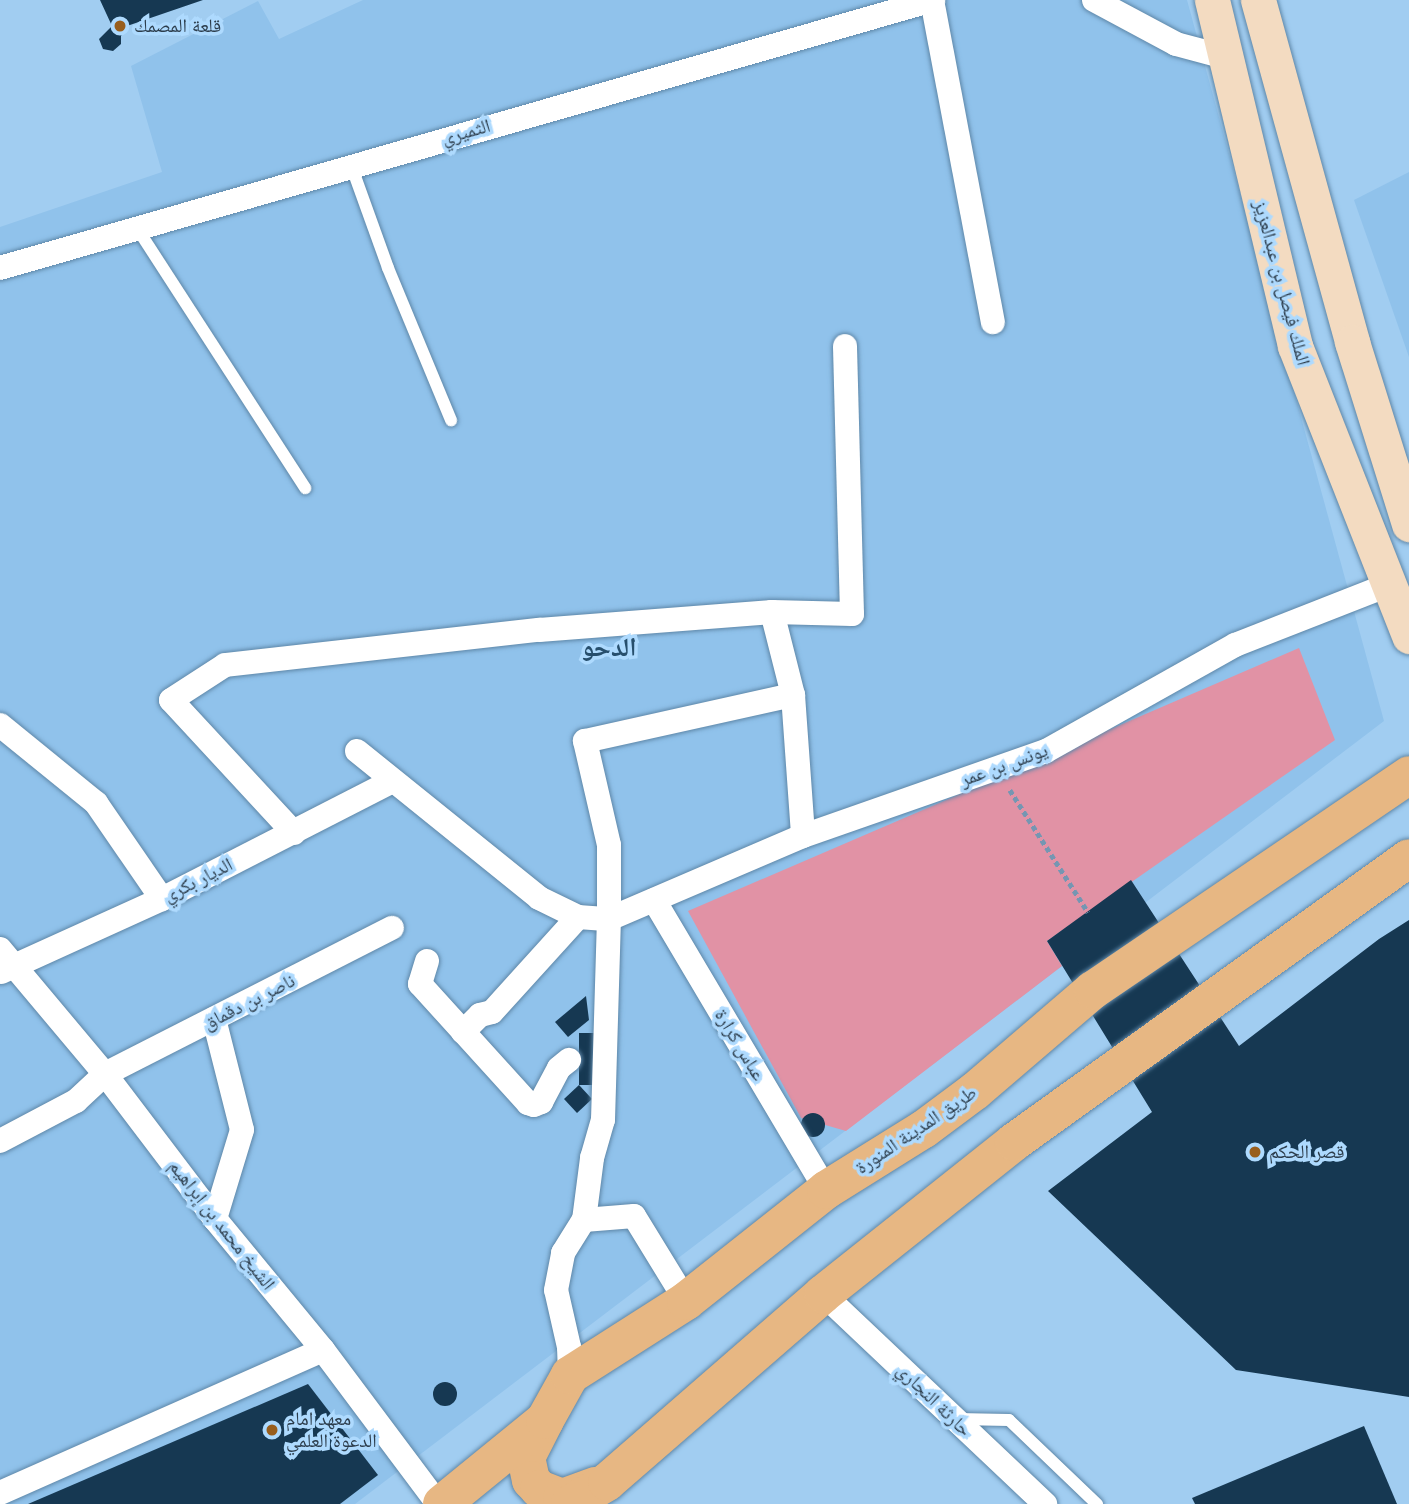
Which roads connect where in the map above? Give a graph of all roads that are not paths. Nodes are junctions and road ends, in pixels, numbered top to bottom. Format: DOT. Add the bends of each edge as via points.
graph roads {
  1 [pos="932,0"];
  2 [pos="1094,0"];
  3 [pos="1212,0"];
  4 [pos="1258,0"];
  5 [pos="1225,57"];
  6 [pos="351,165"];
  7 [pos="137,228"];
  8 [pos="0,268"];
  9 [pos="993,322"];
  10 [pos="845,346"];
  11 [pos="451,420"];
  12 [pos="305,488"];
  13 [pos="1409,524"];
  14 [pos="1388,585"];
  15 [pos="772,612"];
  16 [pos="1409,636"];
  17 [pos="793,695"];
  18 [pos="0,724"];
  19 [pos="357,751"];
  20 [pos="1409,775"];
  21 [pos="393,781"];
  22 [pos="293,832"];
  23 [pos="803,836"];
  24 [pos="1409,858"];
  25 [pos="162,899"];
  26 [pos="654,900"];
  27 [pos="578,917"];
  28 [pos="609,919"];
  29 [pos="392,928"];
  30 [pos="427,961"];
  31 [pos="5,962"];
  32 [pos="214,1019"];
  33 [pos="463,1032"];
  34 [pos="569,1060"];
  35 [pos="105,1074"];
  36 [pos="0,1141"];
  37 [pos="826,1190"];
  38 [pos="215,1219"];
  39 [pos="584,1220"];
  40 [pos="823,1294"];
  41 [pos="686,1301"];
  42 [pos="323,1350"];
  43 [pos="570,1375"];
  44 [pos="953,1418"];
  45 [pos="545,1420"];
  46 [pos="607,1482"];
  47 [pos="0,1493"];
  48 [pos="440,1504"];
  49 [pos="570,1504"];
  50 [pos="1045,1504"];
  51 [pos="1097,1504"];
  1 -- 6 [label="street, الثميري"];
  1 -- 9 [label="street"];
  2 -- 5 [label="street" via="1176,44"];
  3 -- 5 [label="street, الملك فيصل بن عبدالعزيز"];
  4 -- 13 [label="street" via="1352,342"];
  5 -- 14 [label="street, الملك فيصل بن عبدالعزيز" via="1295,346"];
  6 -- 7 [label="street, الثميري"];
  6 -- 11 [label="lane"];
  7 -- 8 [label="street, الثميري"];
  7 -- 12 [label="lane"];
  10 -- 15 [label="street" via="852,614"];
  14 -- 16 [label="street, الملك فيصل بن عبدالعزيز"];
  14 -- 23 [label="street, يونس بن عمر" via="1235,645 1046,751"];
  15 -- 17 [label="street"];
  15 -- 22 [label="street" via="539,630 225,665 171,700"];
  17 -- 23 [label="street"];
  17 -- 28 [label="street" via="585,741 609,845"];
  18 -- 25 [label="street" via="96,803"];
  19 -- 21 [label="street"];
  20 -- 37 [label="main road, طريق المدينة المنورة" via="1094,990 954,1106"];
  21 -- 22 [label="street, الديار بكري"];
  21 -- 27 [label="street" via="538,898"];
  22 -- 25 [label="street, الديار بكري"];
  23 -- 26 [label="street, يونس بن عمر"];
  24 -- 40 [label="main road" via="1014,1142"];
  25 -- 31 [label="street, الديار بكري"];
  26 -- 28 [label="street, يونس بن عمر"];
  26 -- 37 [label="street, عباس كرارة"];
  27 -- 28 [label="street"];
  27 -- 33 [label="street" via="492,1013 480,1015"];
  28 -- 39 [label="street" via="603,1120 592,1158"];
  29 -- 32 [label="street, ناصر بن دقماق"];
  30 -- 33 [label="street" via="420,984"];
  31 -- 35 [label="street, الشيخ محمد بن إبراهيم"];
  32 -- 35 [label="street, ناصر بن دقماق"];
  32 -- 38 [label="street" via="242,1130"];
  33 -- 34 [label="street" via="534,1105 541,1102 559,1068"];
  35 -- 36 [label="street, ناصر بن دقماق" via="76,1101"];
  35 -- 38 [label="street, الشيخ محمد بن إبراهيم"];
  37 -- 41 [label="main road, طريق المدينة المنورة"];
  38 -- 42 [label="street, الشيخ محمد بن إبراهيم"];
  39 -- 41 [label="street" via="635,1216"];
  39 -- 43 [label="street" via="563,1253 556,1290 569,1347"];
  40 -- 44 [label="street, حارثة النجاري"];
  40 -- 46 [label="main road"];
  41 -- 43 [label="main road, طريق المدينة المنورة"];
  42 -- 47 [label="street"];
  42 -- 48 [label="street, الشيخ محمد بن إبراهيم"];
  43 -- 45 [label="main road, طريق المدينة المنورة"];
  44 -- 50 [label="street, حارثة النجاري"];
  44 -- 51 [label="lane" via="1009,1420"];
  45 -- 46 [label="main road" via="526,1457 527,1469 539,1489 562,1498"];
  45 -- 48 [label="main road, طريق المدينة المنورة"];
  46 -- 49 [label="main road"];
}
